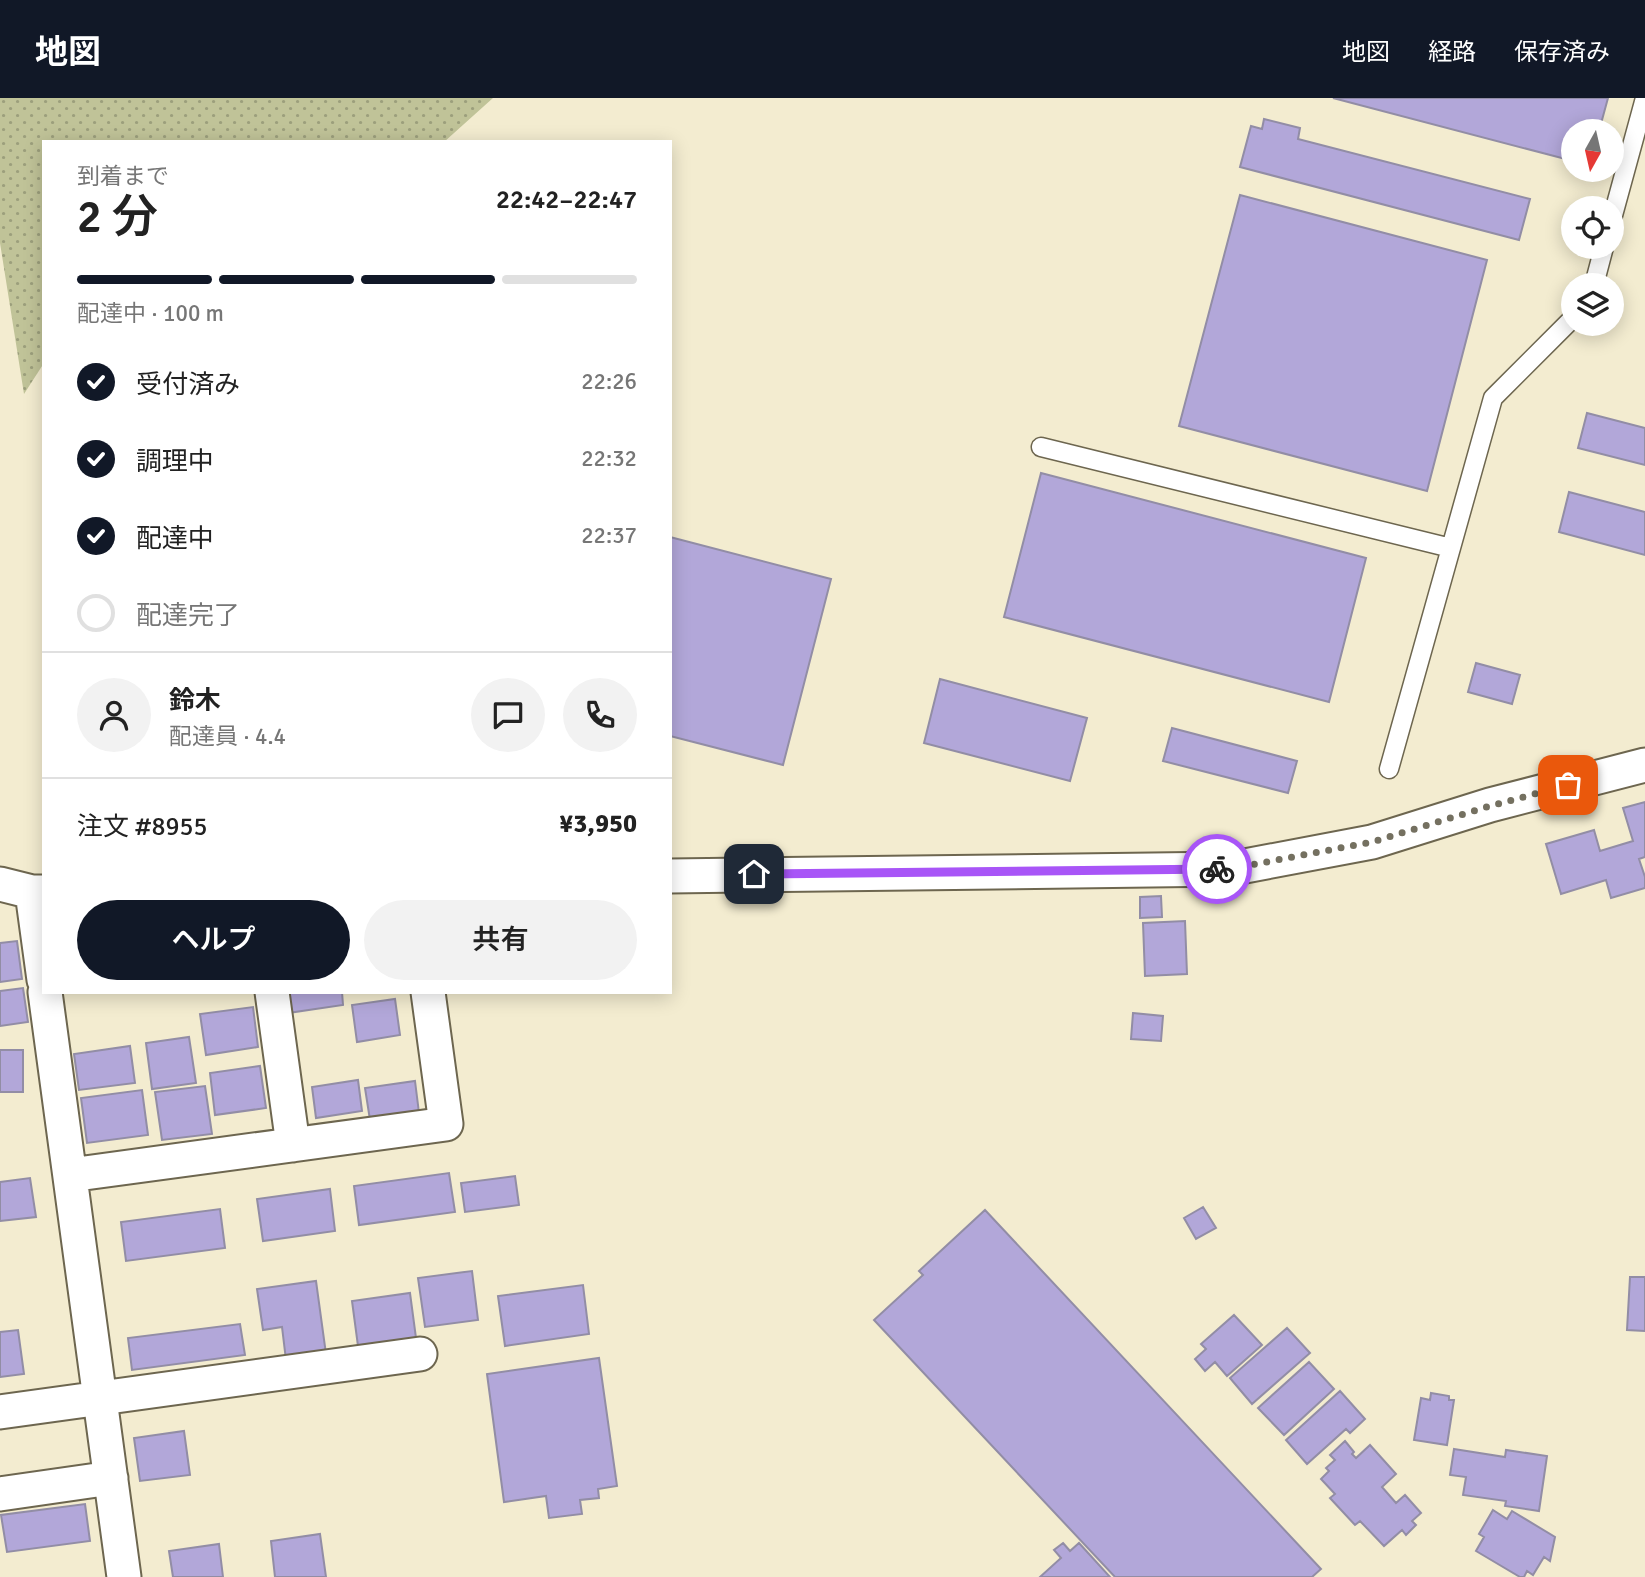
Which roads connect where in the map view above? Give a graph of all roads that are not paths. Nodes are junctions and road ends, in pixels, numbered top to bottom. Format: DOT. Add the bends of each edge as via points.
graph roads {
  1 [pos="1645,98"];
  2 [pos="1618,196"];
  3 [pos="1561,330"];
  4 [pos="1041,446"];
  5 [pos="1451,548"];
  6 [pos="1645,765"];
  7 [pos="1389,769"];
  8 [pos="672,876"];
  9 [pos="0,884"];
  10 [pos="38,892"];
  11 [pos="42,951"];
  12 [pos="46,994"];
  13 [pos="272,994"];
  14 [pos="428,994"];
  15 [pos="293,1144"];
  16 [pos="70,1175"];
  17 [pos="420,1354"];
  18 [pos="100,1398"];
  19 [pos="0,1412"];
  20 [pos="111,1478"];
  21 [pos="0,1494"];
  22 [pos="124,1577"];
  1 -- 2 [label="lane"];
  3 -- 5 [label="lane" via="1493,398"];
  4 -- 5 [label="lane"];
  5 -- 7 [label="lane"];
  6 -- 8 [label="street" via="1372,842 1229,869"];
  9 -- 10 [label="street"];
  10 -- 11 [label="street"];
  12 -- 16 [label="street"];
  13 -- 15 [label="street"];
  14 -- 15 [label="street" via="446,1124"];
  15 -- 16 [label="street"];
  16 -- 18 [label="street"];
  17 -- 18 [label="street"];
  18 -- 19 [label="street"];
  18 -- 20 [label="street"];
  20 -- 21 [label="street"];
  20 -- 22 [label="street"];
}
